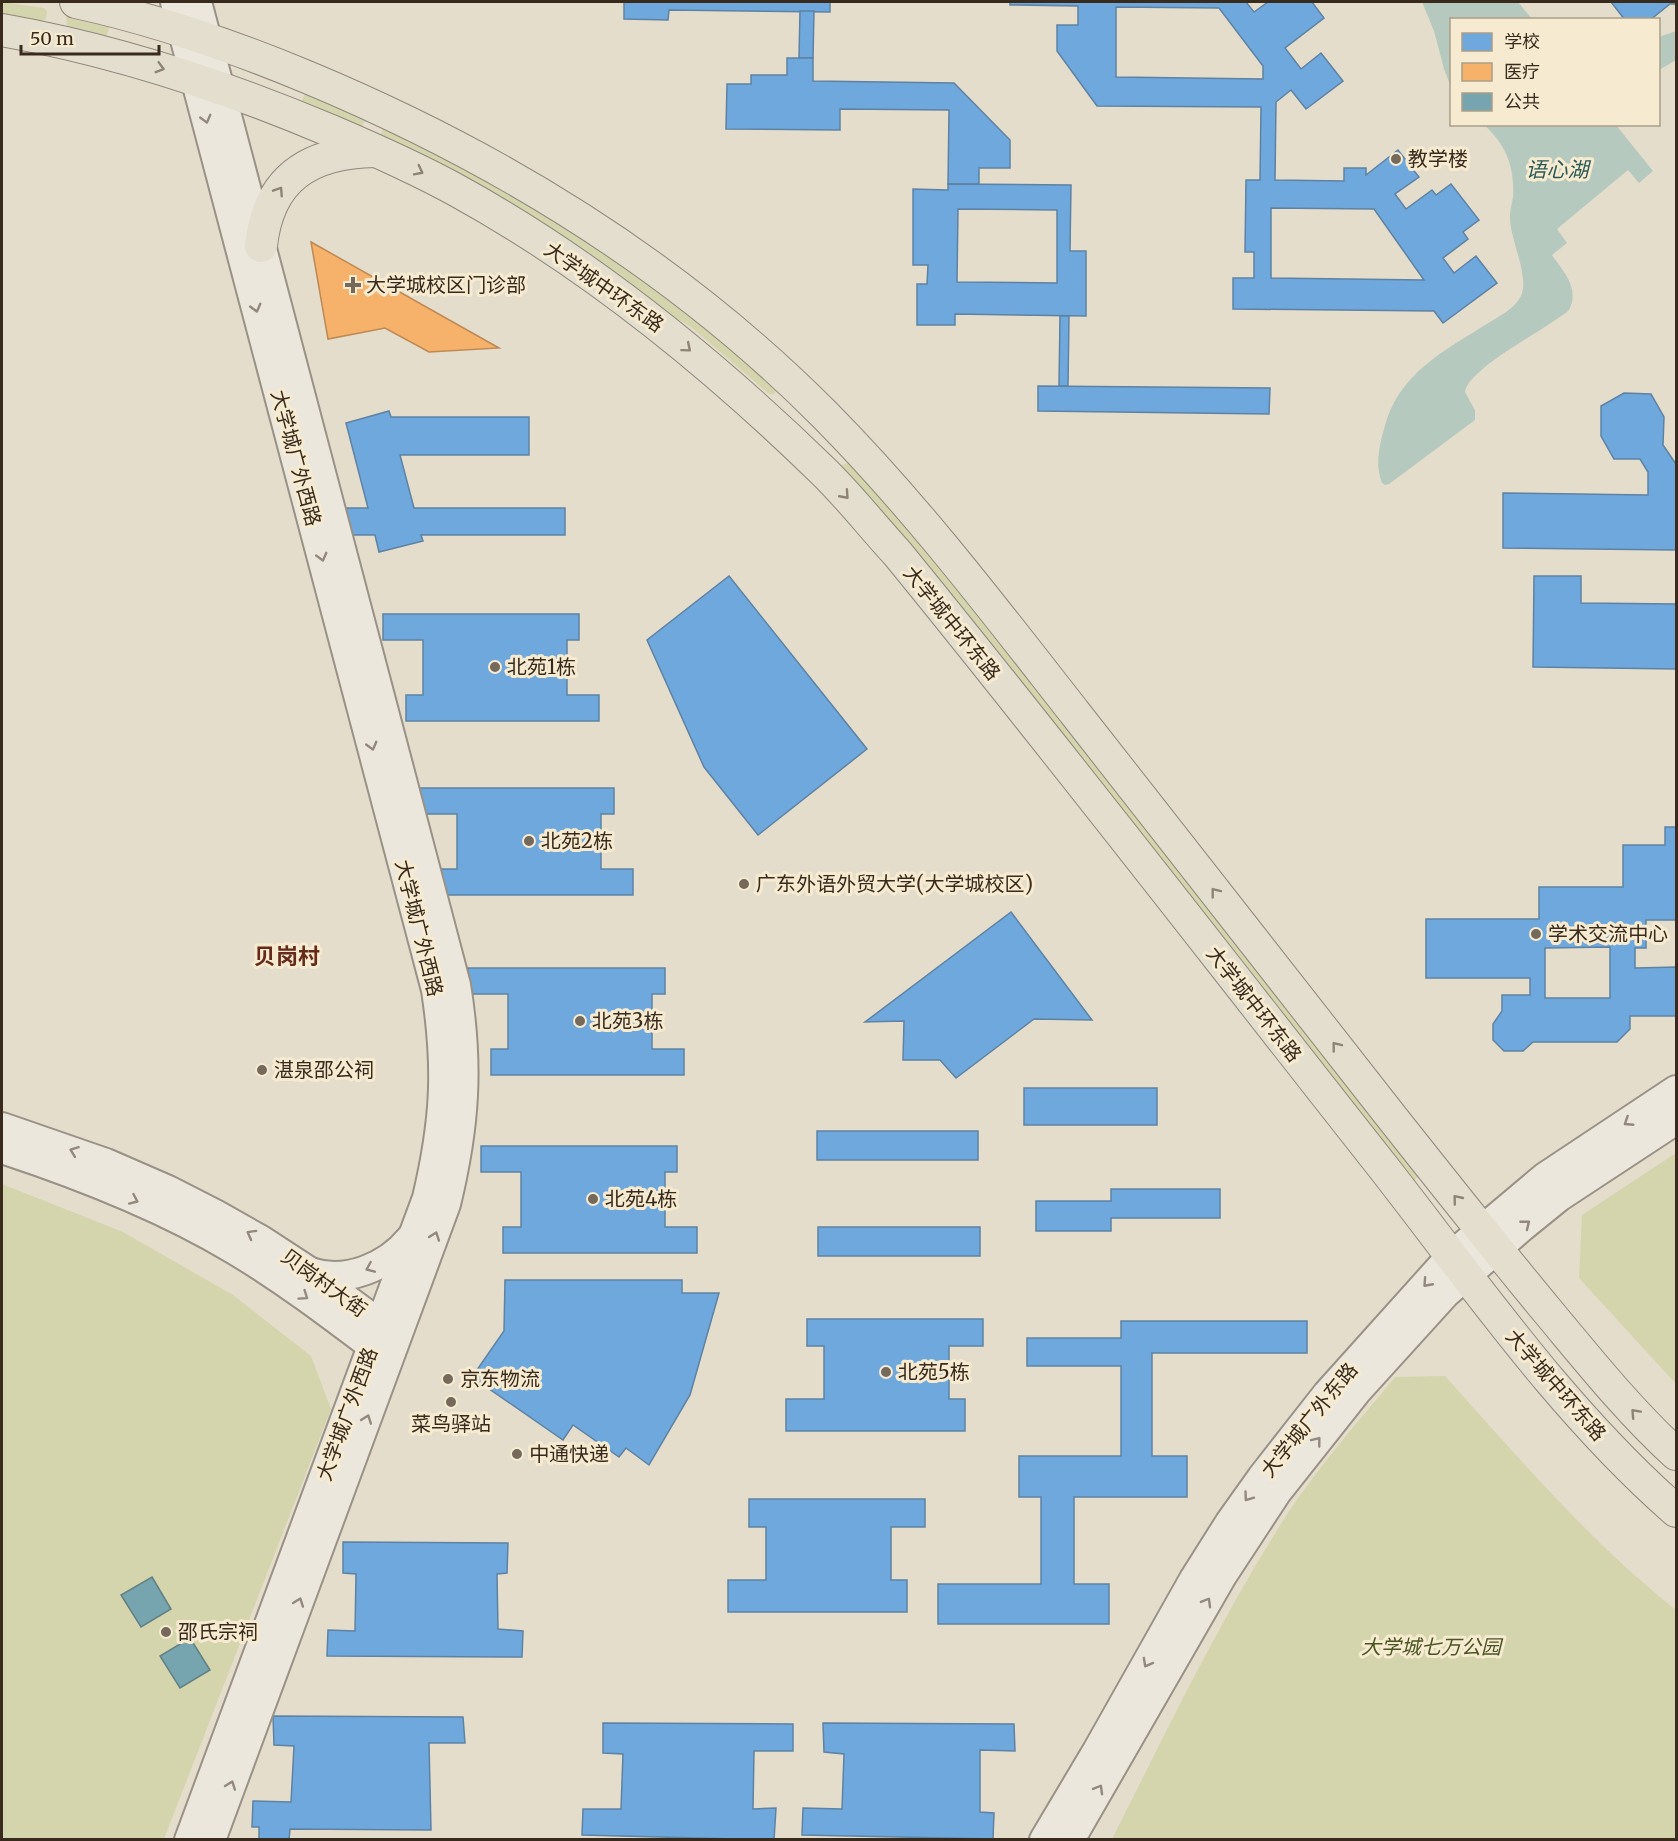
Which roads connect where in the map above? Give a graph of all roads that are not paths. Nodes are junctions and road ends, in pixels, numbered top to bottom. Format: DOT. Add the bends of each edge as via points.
graph roads {
  1 [pos="76,2"];
  2 [pos="197,2"];
  3 [pos="188,23"];
  4 [pos="2,30"];
  5 [pos="207,83"];
  6 [pos="383,110"];
  7 [pos="373,149"];
  8 [pos="261,246"];
  9 [pos="796,388"];
  10 [pos="766,419"];
  11 [pos="847,439"];
  12 [pos="818,466"];
  13 [pos="1677,1090"];
  14 [pos="1677,1120"];
  15 [pos="2,1127"];
  16 [pos="2,1149"];
  17 [pos="415,1232"];
  18 [pos="1489,1239"];
  19 [pos="1458,1265"];
  20 [pos="310,1272"];
  21 [pos="382,1339"];
  22 [pos="1677,1454"];
  23 [pos="1677,1511"];
  24 [pos="189,1839"];
  25 [pos="211,1839"];
  26 [pos="1044,1839"];
  27 [pos="1070,1839"];
  1 -- 3 [label="main road, 大学城中环东路"];
  2 -- 3 [label="main road, 大学城广外西路"];
  3 -- 5 [label="main road, 大学城广外西路"];
  3 -- 6 [label="main road, 大学城中环东路"];
  4 -- 5 [label="main road, 大学城中环东路, one-way" via="89,49"];
  5 -- 7 [label="main road, 大学城中环东路"];
  5 -- 8 [label="main road, 大学城广外西路"];
  5 -- 17 [label="main road, 大学城广外西路, one-way" via="436,990 444,1046 444,1096 436,1160"];
  6 -- 7 [label="main road" via="370,133"];
  6 -- 9 [label="main road, 大学城中环东路" via="524,184 616,242 681,289"];
  8 -- 7 [label="main road, one-way" via="271,205 295,173 315,161"];
  7 -- 10 [label="main road, 大学城中环东路, one-way" via="456,190 567,258 689,349"];
  21 -- 8 [label="main road, 大学城广外西路, one-way" via="440,1222 456,1165 464,1098 462,1023 450,963"];
  9 -- 10 [label="main road" via="789,402"];
  9 -- 11 [label="main road, 大学城中环东路"];
  10 -- 12 [label="main road, 大学城中环东路"];
  11 -- 12 [label="main road"];
  18 -- 11 [label="main road, 大学城中环东路, one-way" via="958,564"];
  12 -- 19 [label="main road, 大学城中环东路, one-way" via="933,597"];
  13 -- 18 [label="main road, 大学城广外东路, one-way" via="1545,1177"];
  18 -- 14 [label="main road, 大学城广外东路, one-way"];
  20 -- 15 [label="main road, 贝岗村大街, one-way" via="261,1240 168,1190"];
  16 -- 21 [label="main road, 贝岗村大街, one-way" via="96,1183 194,1228"];
  17 -- 20 [label="main road, one-way" via="395,1254 363,1271 328,1276"];
  17 -- 21 [label="main road, 大学城广外西路"];
  18 -- 19 [label="main road, 大学城广外东路"];
  22 -- 18 [label="main road, 大学城中环东路, one-way" via="1594,1366"];
  19 -- 23 [label="main road, 大学城中环东路" via="1561,1395"];
  19 -- 26 [label="main road, 大学城广外东路, one-way" via="1326,1394 1230,1522"];
  27 -- 19 [label="main road, 大学城广外东路, one-way" via="1222,1576 1277,1492 1357,1391 1445,1294"];
  20 -- 21 [label="main road, 贝岗村大街"];
  21 -- 24 [label="main road, 大学城广外西路"];
  25 -- 21 [label="main road, 大学城广外西路, one-way"];
}
